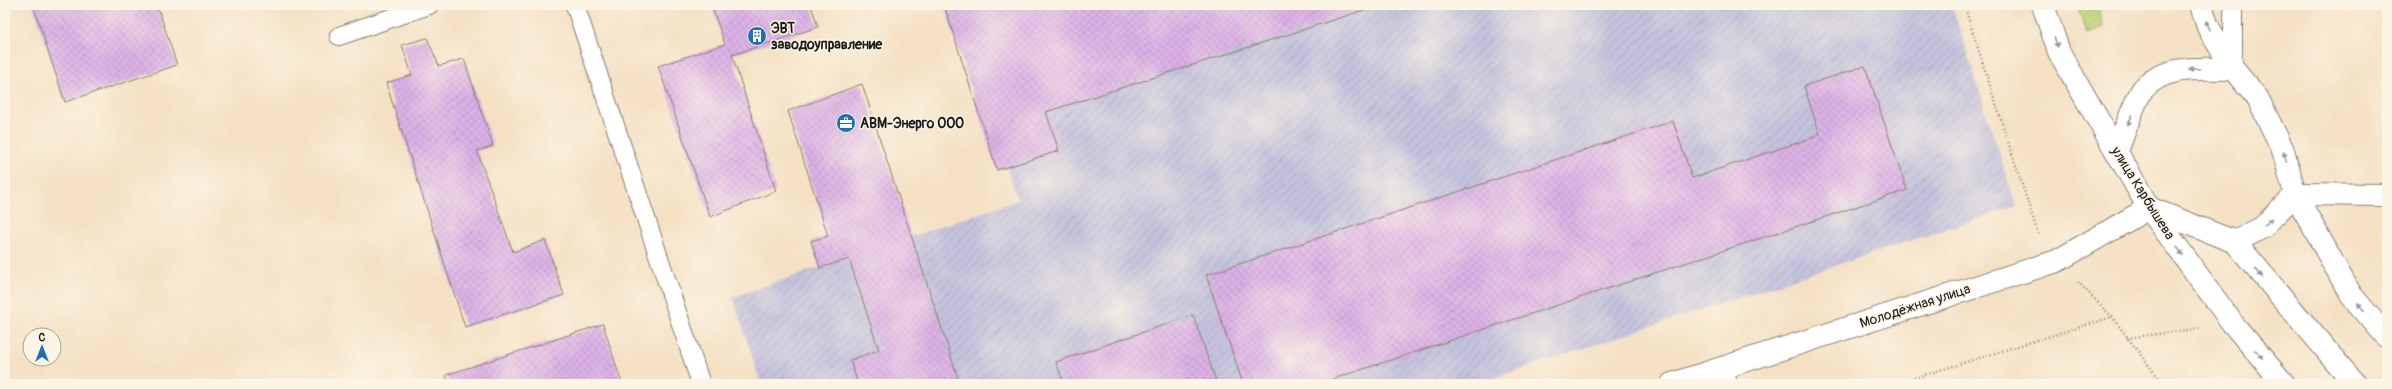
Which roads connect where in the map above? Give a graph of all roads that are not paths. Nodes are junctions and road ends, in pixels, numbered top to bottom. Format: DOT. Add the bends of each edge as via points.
graph roads {
  1 [pos="429,5"];
  2 [pos="575,5"];
  3 [pos="2043,5"];
  4 [pos="2201,5"];
  5 [pos="2233,5"];
  6 [pos="339,36"];
  7 [pos="2233,69"];
  8 [pos="2117,151"];
  9 [pos="2295,194"];
  10 [pos="2387,195"];
  11 [pos="2149,208"];
  12 [pos="2235,242"];
  13 [pos="2387,336"];
  14 [pos="1726,375"];
  15 [pos="701,384"];
  16 [pos="1672,384"];
  17 [pos="2284,384"];
  18 [pos="2355,384"];
  1 -- 6 [label="lane"];
  2 -- 15 [label="lane"];
  3 -- 8 [label="street, улица Карбышева, one-way" via="2059,52"];
  7 -- 4 [label="street, one-way" via="2208,27"];
  5 -- 7 [label="lane"];
  7 -- 8 [label="street, one-way" via="2185,69 2163,73 2142,90"];
  9 -- 7 [label="street, one-way" via="2283,150 2258,100"];
  8 -- 11 [label="street, улица Карбышева"];
  9 -- 10 [label="street"];
  12 -- 9 [label="street, one-way" via="2263,226"];
  13 -- 9 [label="street, one-way" via="2351,295"];
  11 -- 12 [label="street"];
  11 -- 14 [label="street, Молодёжная улица" via="2057,261"];
  11 -- 17 [label="street, улица Карбышева, one-way" via="2233,324"];
  12 -- 18 [label="street, one-way"];
  14 -- 16 [label="street, Молодёжная улица"];
}
